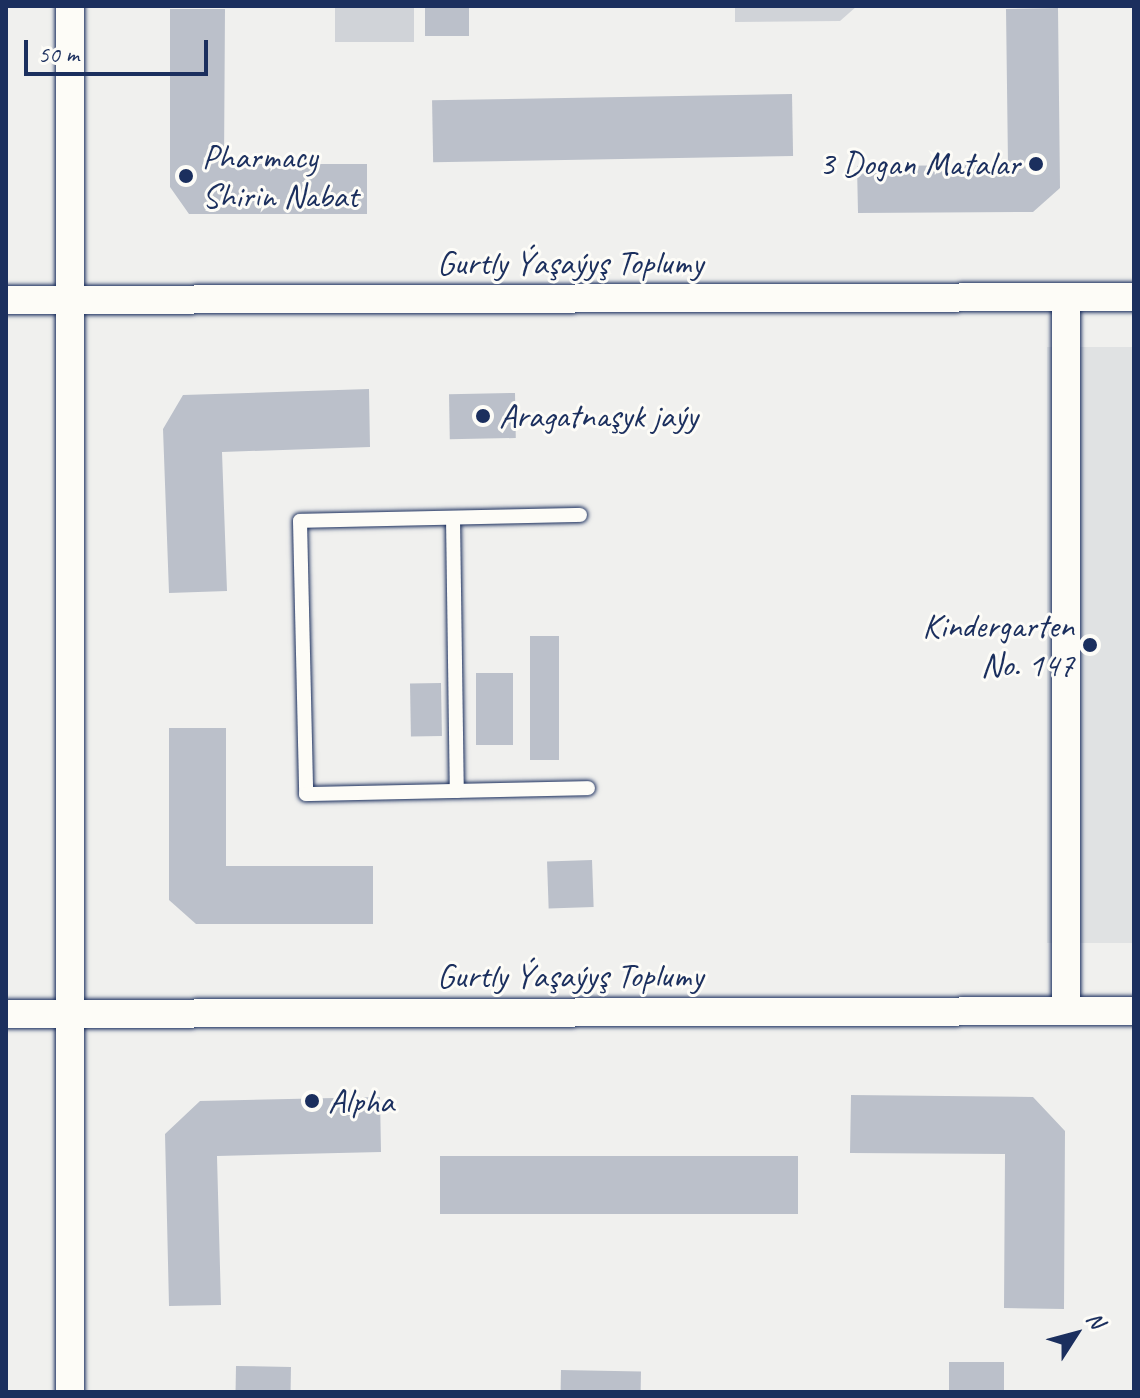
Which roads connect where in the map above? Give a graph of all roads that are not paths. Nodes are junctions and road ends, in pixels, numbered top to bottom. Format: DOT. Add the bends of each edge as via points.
graph roads {
  1 [pos="70,6"];
  2 [pos="1066,297"];
  3 [pos="1134,297"];
  4 [pos="6,300"];
  5 [pos="70,301"];
  6 [pos="580,515"];
  7 [pos="453,518"];
  8 [pos="588,788"];
  9 [pos="457,791"];
  10 [pos="1066,1010"];
  11 [pos="1134,1011"];
  12 [pos="72,1012"];
  13 [pos="6,1014"];
  14 [pos="70,1392"];
  1 -- 5 [label="street"];
  2 -- 3 [label="street, Gurtly Ýaşaýyş Toplumy"];
  2 -- 5 [label="street, Gurtly Ýaşaýyş Toplumy"];
  2 -- 10 [label="street"];
  4 -- 5 [label="street, Gurtly Ýaşaýyş Toplumy"];
  5 -- 12 [label="street"];
  6 -- 7 [label="lane"];
  7 -- 9 [label="lane"];
  7 -- 9 [label="lane" via="300,521 306,794"];
  8 -- 9 [label="lane"];
  10 -- 11 [label="street, Gurtly Ýaşaýyş Toplumy"];
  10 -- 12 [label="street, Gurtly Ýaşaýyş Toplumy"];
  12 -- 13 [label="street, Gurtly Ýaşaýyş Toplumy"];
  12 -- 14 [label="street"];
}
